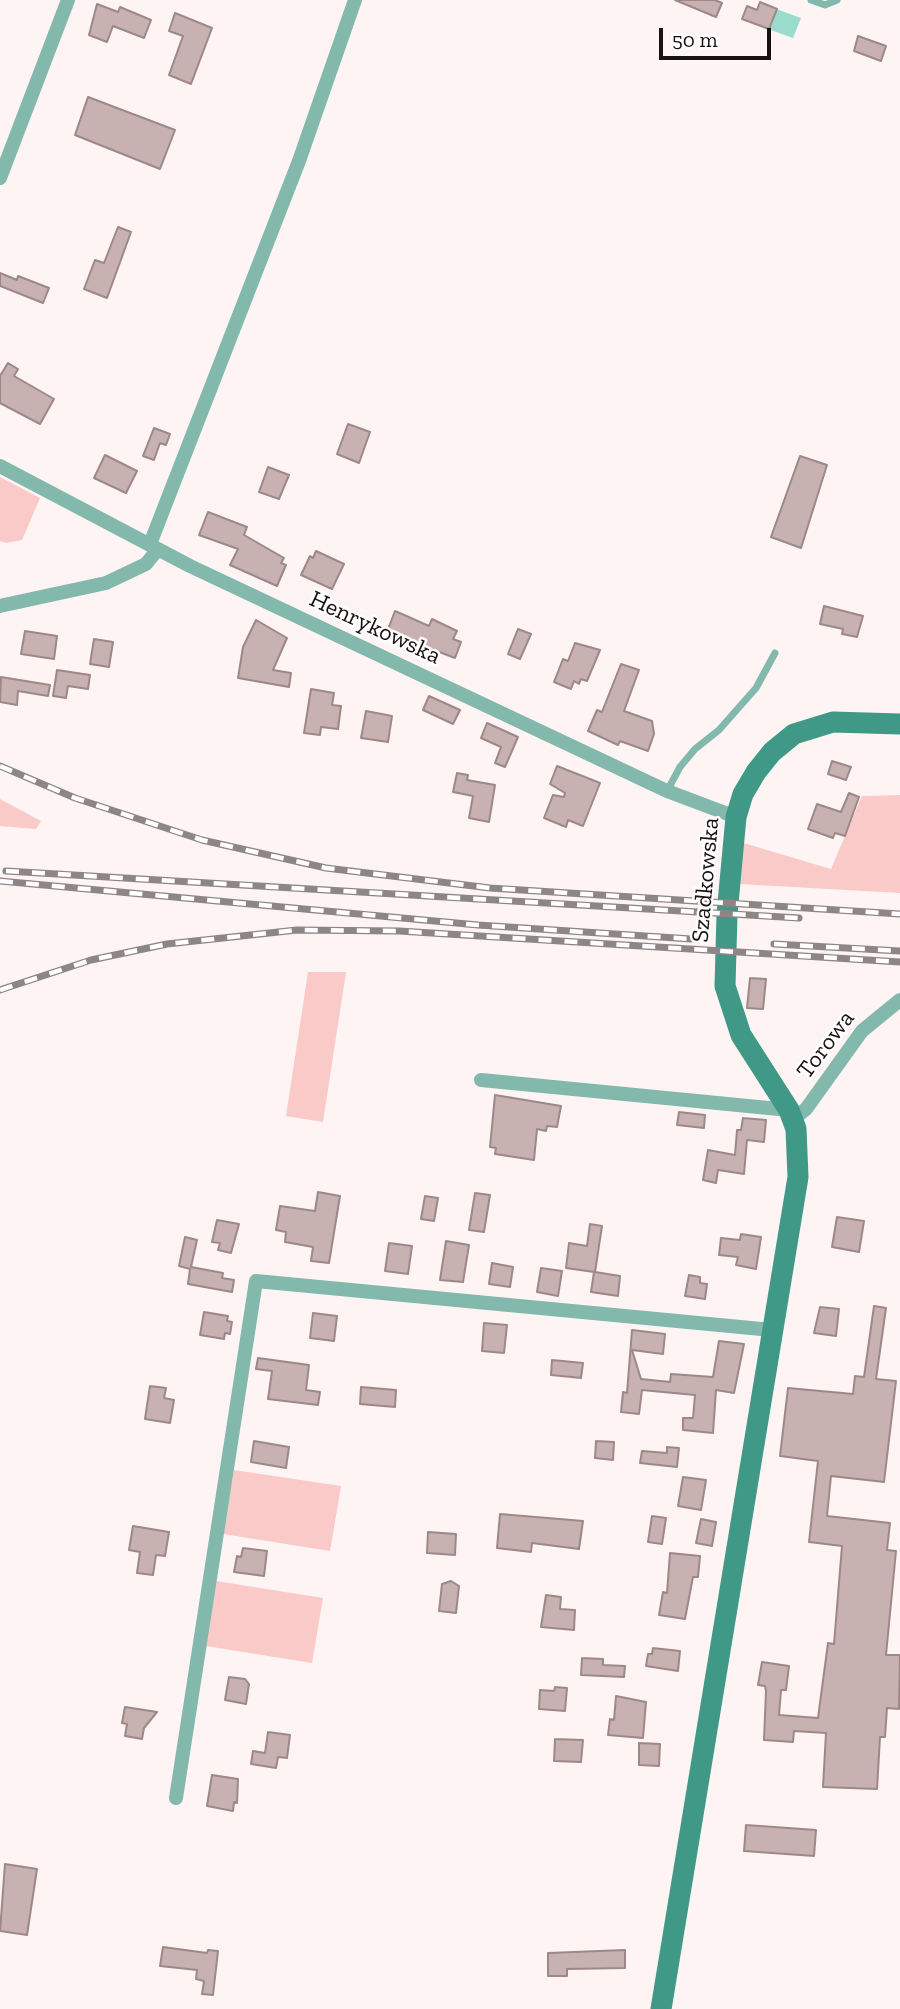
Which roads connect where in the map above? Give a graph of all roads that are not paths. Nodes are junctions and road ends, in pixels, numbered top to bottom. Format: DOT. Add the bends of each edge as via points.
graph roads {
  1 [pos="68,0"];
  2 [pos="355,0"];
  3 [pos="811,0"];
  4 [pos="837,0"];
  5 [pos="0,178"];
  6 [pos="0,466"];
  7 [pos="154,547"];
  8 [pos="0,606"];
  9 [pos="775,653"];
  10 [pos="900,724"];
  11 [pos="667,791"];
  12 [pos="737,817"];
  13 [pos="900,1000"];
  14 [pos="481,1080"];
  15 [pos="790,1115"];
  16 [pos="772,1330"];
  17 [pos="176,1798"];
  18 [pos="661,2009"];
  1 -- 5 [label="street"];
  2 -- 7 [label="street"];
  3 -- 4 [label="lane" via="825,5"];
  6 -- 7 [label="street, Henrykowska"];
  7 -- 8 [label="street" via="146,564 106,583"];
  7 -- 11 [label="street, Henrykowska"];
  9 -- 11 [label="lane" via="756,688 727,722 695,749"];
  10 -- 12 [label="street, Szadkowska" via="833,722 794,734 756,772"];
  11 -- 12 [label="street, Henrykowska"];
  12 -- 15 [label="street, Szadkowska" via="725,986 741,1035"];
  13 -- 15 [label="street, Torowa" via="862,1031 806,1109"];
  14 -- 15 [label="street"];
  15 -- 16 [label="street, Szadkowska" via="798,1142 798,1177"];
  16 -- 17 [label="street" via="256,1281"];
  16 -- 18 [label="street, Szadkowska"];
}
